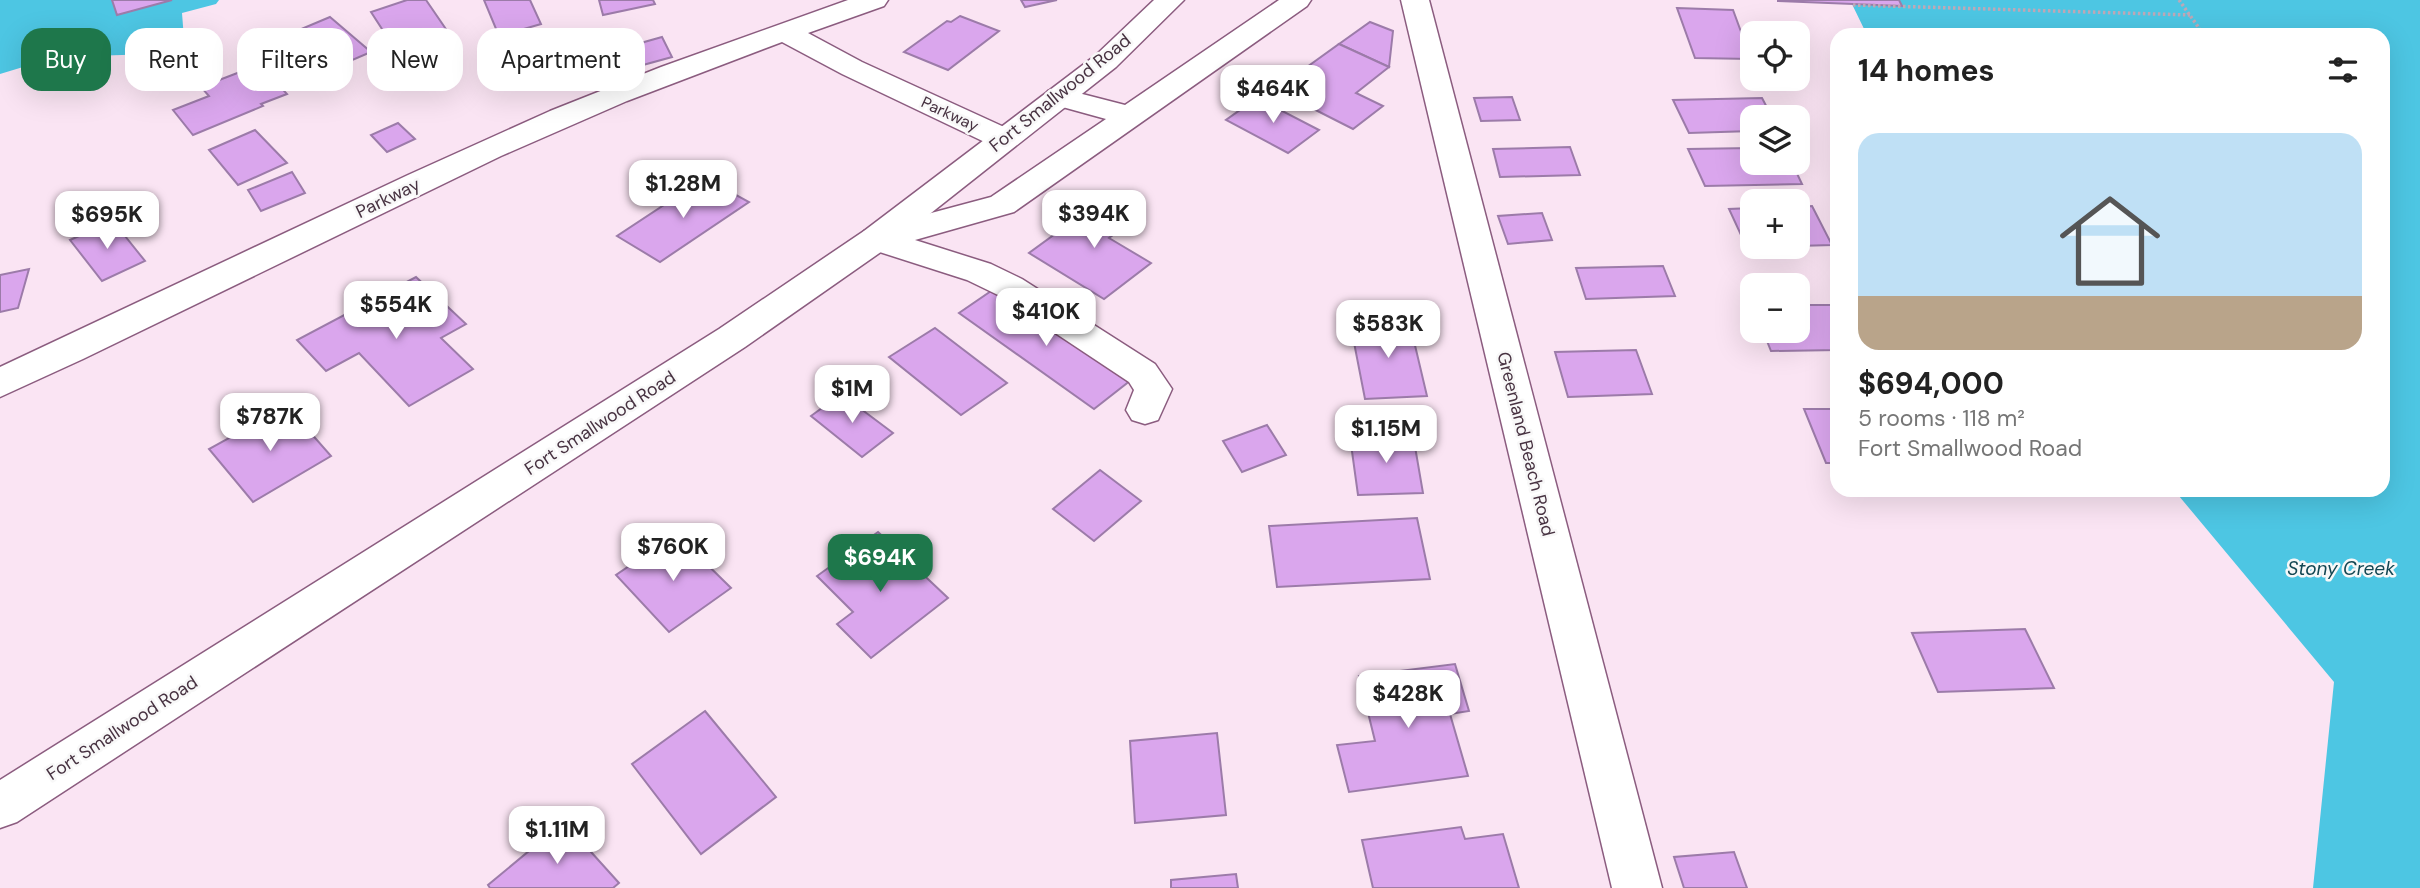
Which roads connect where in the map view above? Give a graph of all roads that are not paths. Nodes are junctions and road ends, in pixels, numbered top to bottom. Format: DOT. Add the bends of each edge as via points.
graph roads {
  1 [pos="874,0"];
  2 [pos="1170,0"];
  3 [pos="1297,0"];
  4 [pos="1415,0"];
  5 [pos="784,32"];
  6 [pos="1059,97"];
  7 [pos="1131,117"];
  8 [pos="1004,139"];
  9 [pos="876,239"];
  10 [pos="0,383"];
  11 [pos="1145,410"];
  12 [pos="0,806"];
  13 [pos="1637,888"];
  1 -- 5 [label="street, Parkway"];
  2 -- 6 [label="street, Fort Smallwood Road" via="1106,61"];
  3 -- 7 [label="street"];
  4 -- 13 [label="street, Greenland Beach Road"];
  5 -- 8 [label="street, Parkway"];
  5 -- 10 [label="street, Parkway" via="470,158"];
  6 -- 7 [label="street"];
  6 -- 8 [label="street, Fort Smallwood Road"];
  7 -- 9 [label="street" via="1002,205"];
  8 -- 9 [label="street, Fort Smallwood Road"];
  9 -- 11 [label="street" via="979,272 1010,287 1142,373 1153,389"];
  9 -- 12 [label="street, Fort Smallwood Road" via="732,338"];
}
